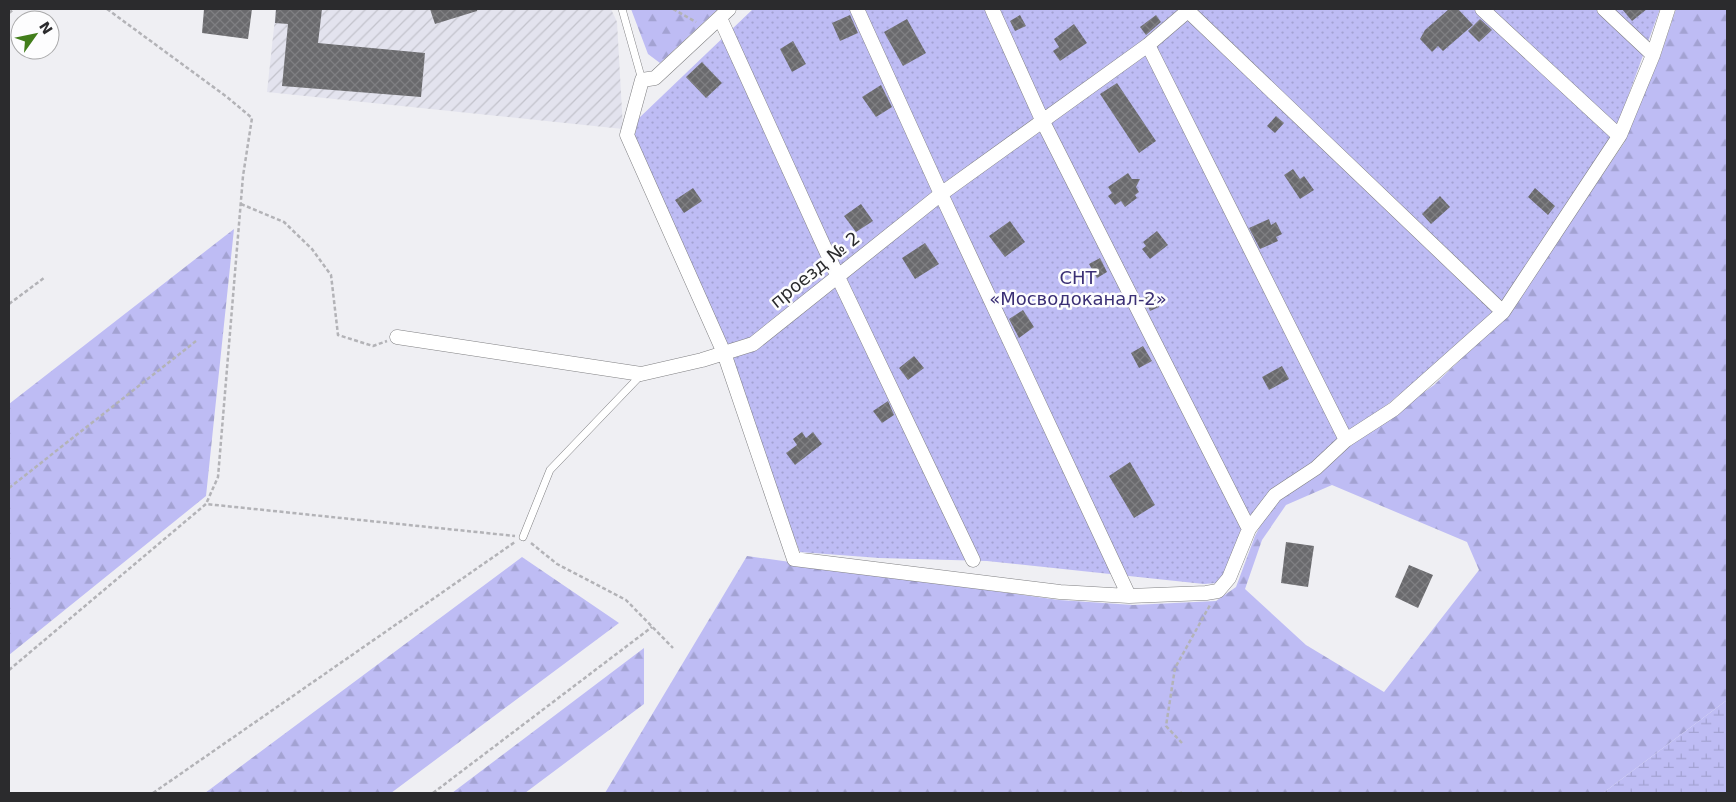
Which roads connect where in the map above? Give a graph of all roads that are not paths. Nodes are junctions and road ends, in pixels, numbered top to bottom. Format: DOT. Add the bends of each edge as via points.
graph roads {
  1 [pos="622,9"];
  2 [pos="857,9"];
  3 [pos="992,9"];
  4 [pos="1188,9"];
  5 [pos="1482,9"];
  6 [pos="1604,9"];
  7 [pos="1668,9"];
  8 [pos="724,13"];
  9 [pos="1148,45"];
  10 [pos="1653,54"];
  11 [pos="642,80"];
  12 [pos="1043,122"];
  13 [pos="1617,134"];
  14 [pos="941,194"];
  15 [pos="837,275"];
  16 [pos="1503,312"];
  17 [pos="397,337"];
  18 [pos="724,353"];
  19 [pos="641,374"];
  20 [pos="1346,440"];
  21 [pos="1249,529"];
  22 [pos="523,537"];
  23 [pos="973,560"];
  24 [pos="1129,596"];
  1 -- 11 [label="lane"];
  2 -- 14 [label="street"];
  3 -- 12 [label="street"];
  4 -- 9 [label="street, проезд № 2"];
  4 -- 16 [label="street"];
  5 -- 13 [label="street"];
  6 -- 10 [label="street"];
  7 -- 10 [label="street"];
  8 -- 11 [label="street" via="655,78"];
  8 -- 15 [label="street"];
  9 -- 12 [label="street, проезд № 2"];
  9 -- 20 [label="street"];
  10 -- 13 [label="street"];
  11 -- 18 [label="street" via="627,134"];
  12 -- 14 [label="street, проезд № 2"];
  12 -- 21 [label="street"];
  13 -- 16 [label="street"];
  14 -- 15 [label="street, проезд № 2"];
  14 -- 24 [label="street"];
  15 -- 18 [label="street, проезд № 2" via="753,344"];
  15 -- 23 [label="street"];
  16 -- 20 [label="street" via="1394,409"];
  17 -- 19 [label="street, проезд № 2"];
  18 -- 19 [label="street, проезд № 2"];
  18 -- 24 [label="street" via="794,559 1060,592"];
  19 -- 22 [label="lane" via="550,470"];
  20 -- 21 [label="street" via="1316,468 1275,495"];
  21 -- 24 [label="street" via="1229,578 1218,591"];
}
